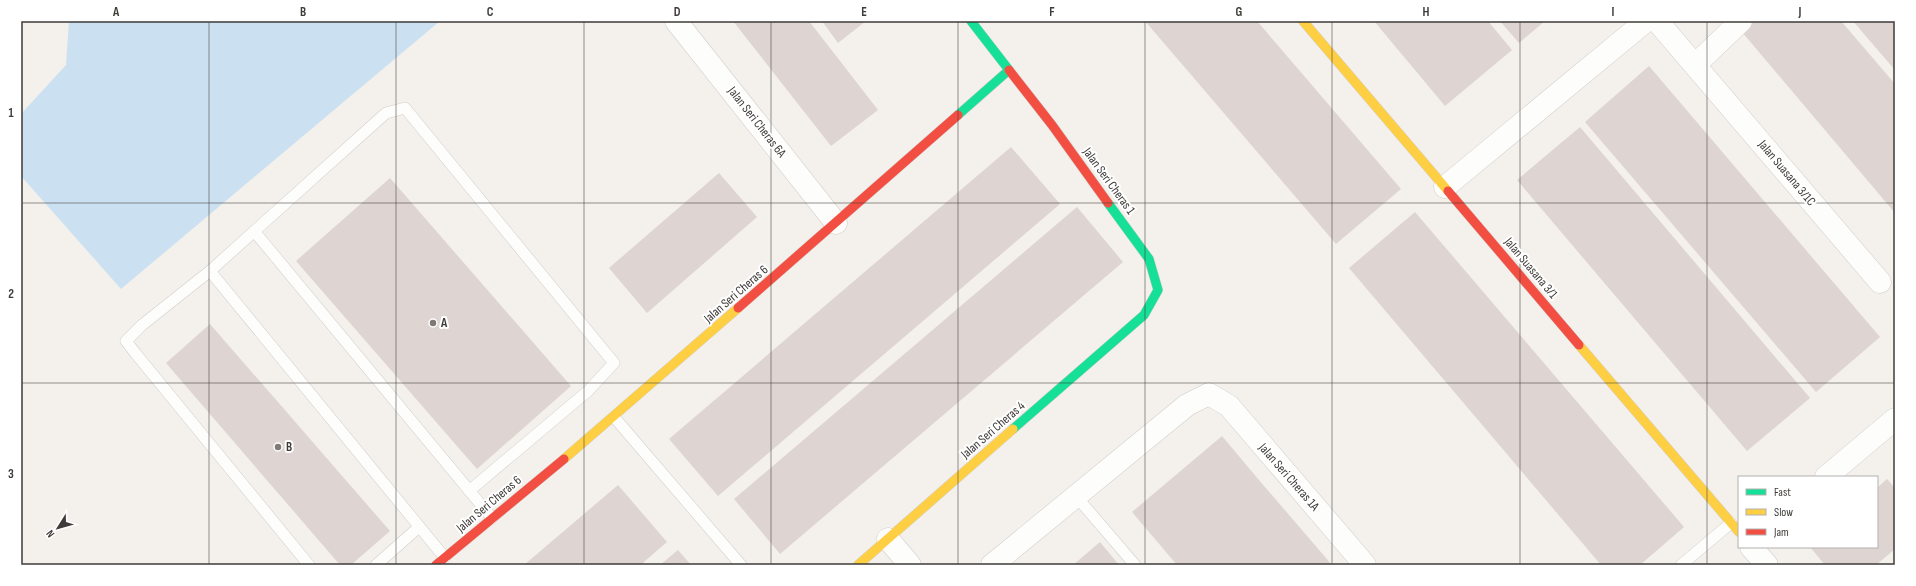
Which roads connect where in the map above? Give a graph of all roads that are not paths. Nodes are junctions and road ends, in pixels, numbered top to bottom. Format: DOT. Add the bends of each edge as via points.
graph roads {
  1 [pos="676,21"];
  2 [pos="971,21"];
  3 [pos="1303,21"];
  4 [pos="1646,21"];
  5 [pos="1658,21"];
  6 [pos="1741,21"];
  7 [pos="1695,64"];
  8 [pos="1009,70"];
  9 [pos="1445,187"];
  10 [pos="836,223"];
  11 [pos="254,231"];
  12 [pos="210,271"];
  13 [pos="1880,282"];
  14 [pos="1144,315"];
  15 [pos="614,417"];
  16 [pos="1895,419"];
  17 [pos="1827,476"];
  18 [pos="469,491"];
  19 [pos="1075,495"];
  20 [pos="492,518"];
  21 [pos="1731,523"];
  22 [pos="419,527"];
  23 [pos="1738,531"];
  24 [pos="888,539"];
  25 [pos="1752,548"];
  26 [pos="440,561"];
  27 [pos="309,565"];
  28 [pos="376,565"];
  29 [pos="741,565"];
  30 [pos="858,565"];
  31 [pos="910,565"];
  32 [pos="992,565"];
  33 [pos="1135,565"];
  34 [pos="1365,565"];
  35 [pos="1681,565"];
  36 [pos="1767,565"];
  1 -- 10 [label="street, Jalan Seri Cheras 6A"];
  2 -- 8 [label="street"];
  3 -- 9 [label="street, Jalan Suasana 3/1"];
  4 -- 9 [label="street"];
  5 -- 7 [label="street, Jalan Suasana 3/1C"];
  6 -- 7 [label="street"];
  7 -- 13 [label="street, Jalan Suasana 3/1C"];
  8 -- 10 [label="street, Jalan Seri Cheras 6"];
  8 -- 14 [label="street, Jalan Seri Cheras 1" via="1149,259 1158,290"];
  9 -- 21 [label="street, Jalan Suasana 3/1"];
  10 -- 15 [label="street, Jalan Seri Cheras 6"];
  11 -- 12 [label="lane"];
  11 -- 18 [label="lane"];
  11 -- 18 [label="lane" via="386,113 405,108 425,132 614,363 588,391"];
  12 -- 22 [label="lane"];
  12 -- 27 [label="lane" via="126,340"];
  14 -- 24 [label="street, Jalan Seri Cheras 4"];
  15 -- 20 [label="street, Jalan Seri Cheras 6"];
  15 -- 29 [label="lane"];
  16 -- 17 [label="street"];
  18 -- 20 [label="lane"];
  19 -- 32 [label="street"];
  19 -- 33 [label="lane"];
  19 -- 34 [label="street, Jalan Seri Cheras 1A" via="1187,405 1209,394 1229,406"];
  20 -- 26 [label="street, Jalan Seri Cheras 6"];
  21 -- 23 [label="street, Jalan Suasana 3/1"];
  21 -- 35 [label="lane"];
  22 -- 26 [label="lane"];
  22 -- 28 [label="lane"];
  24 -- 30 [label="street, Jalan Seri Cheras 4"];
  24 -- 31 [label="street"];
  25 -- 36 [label="street"];
}
